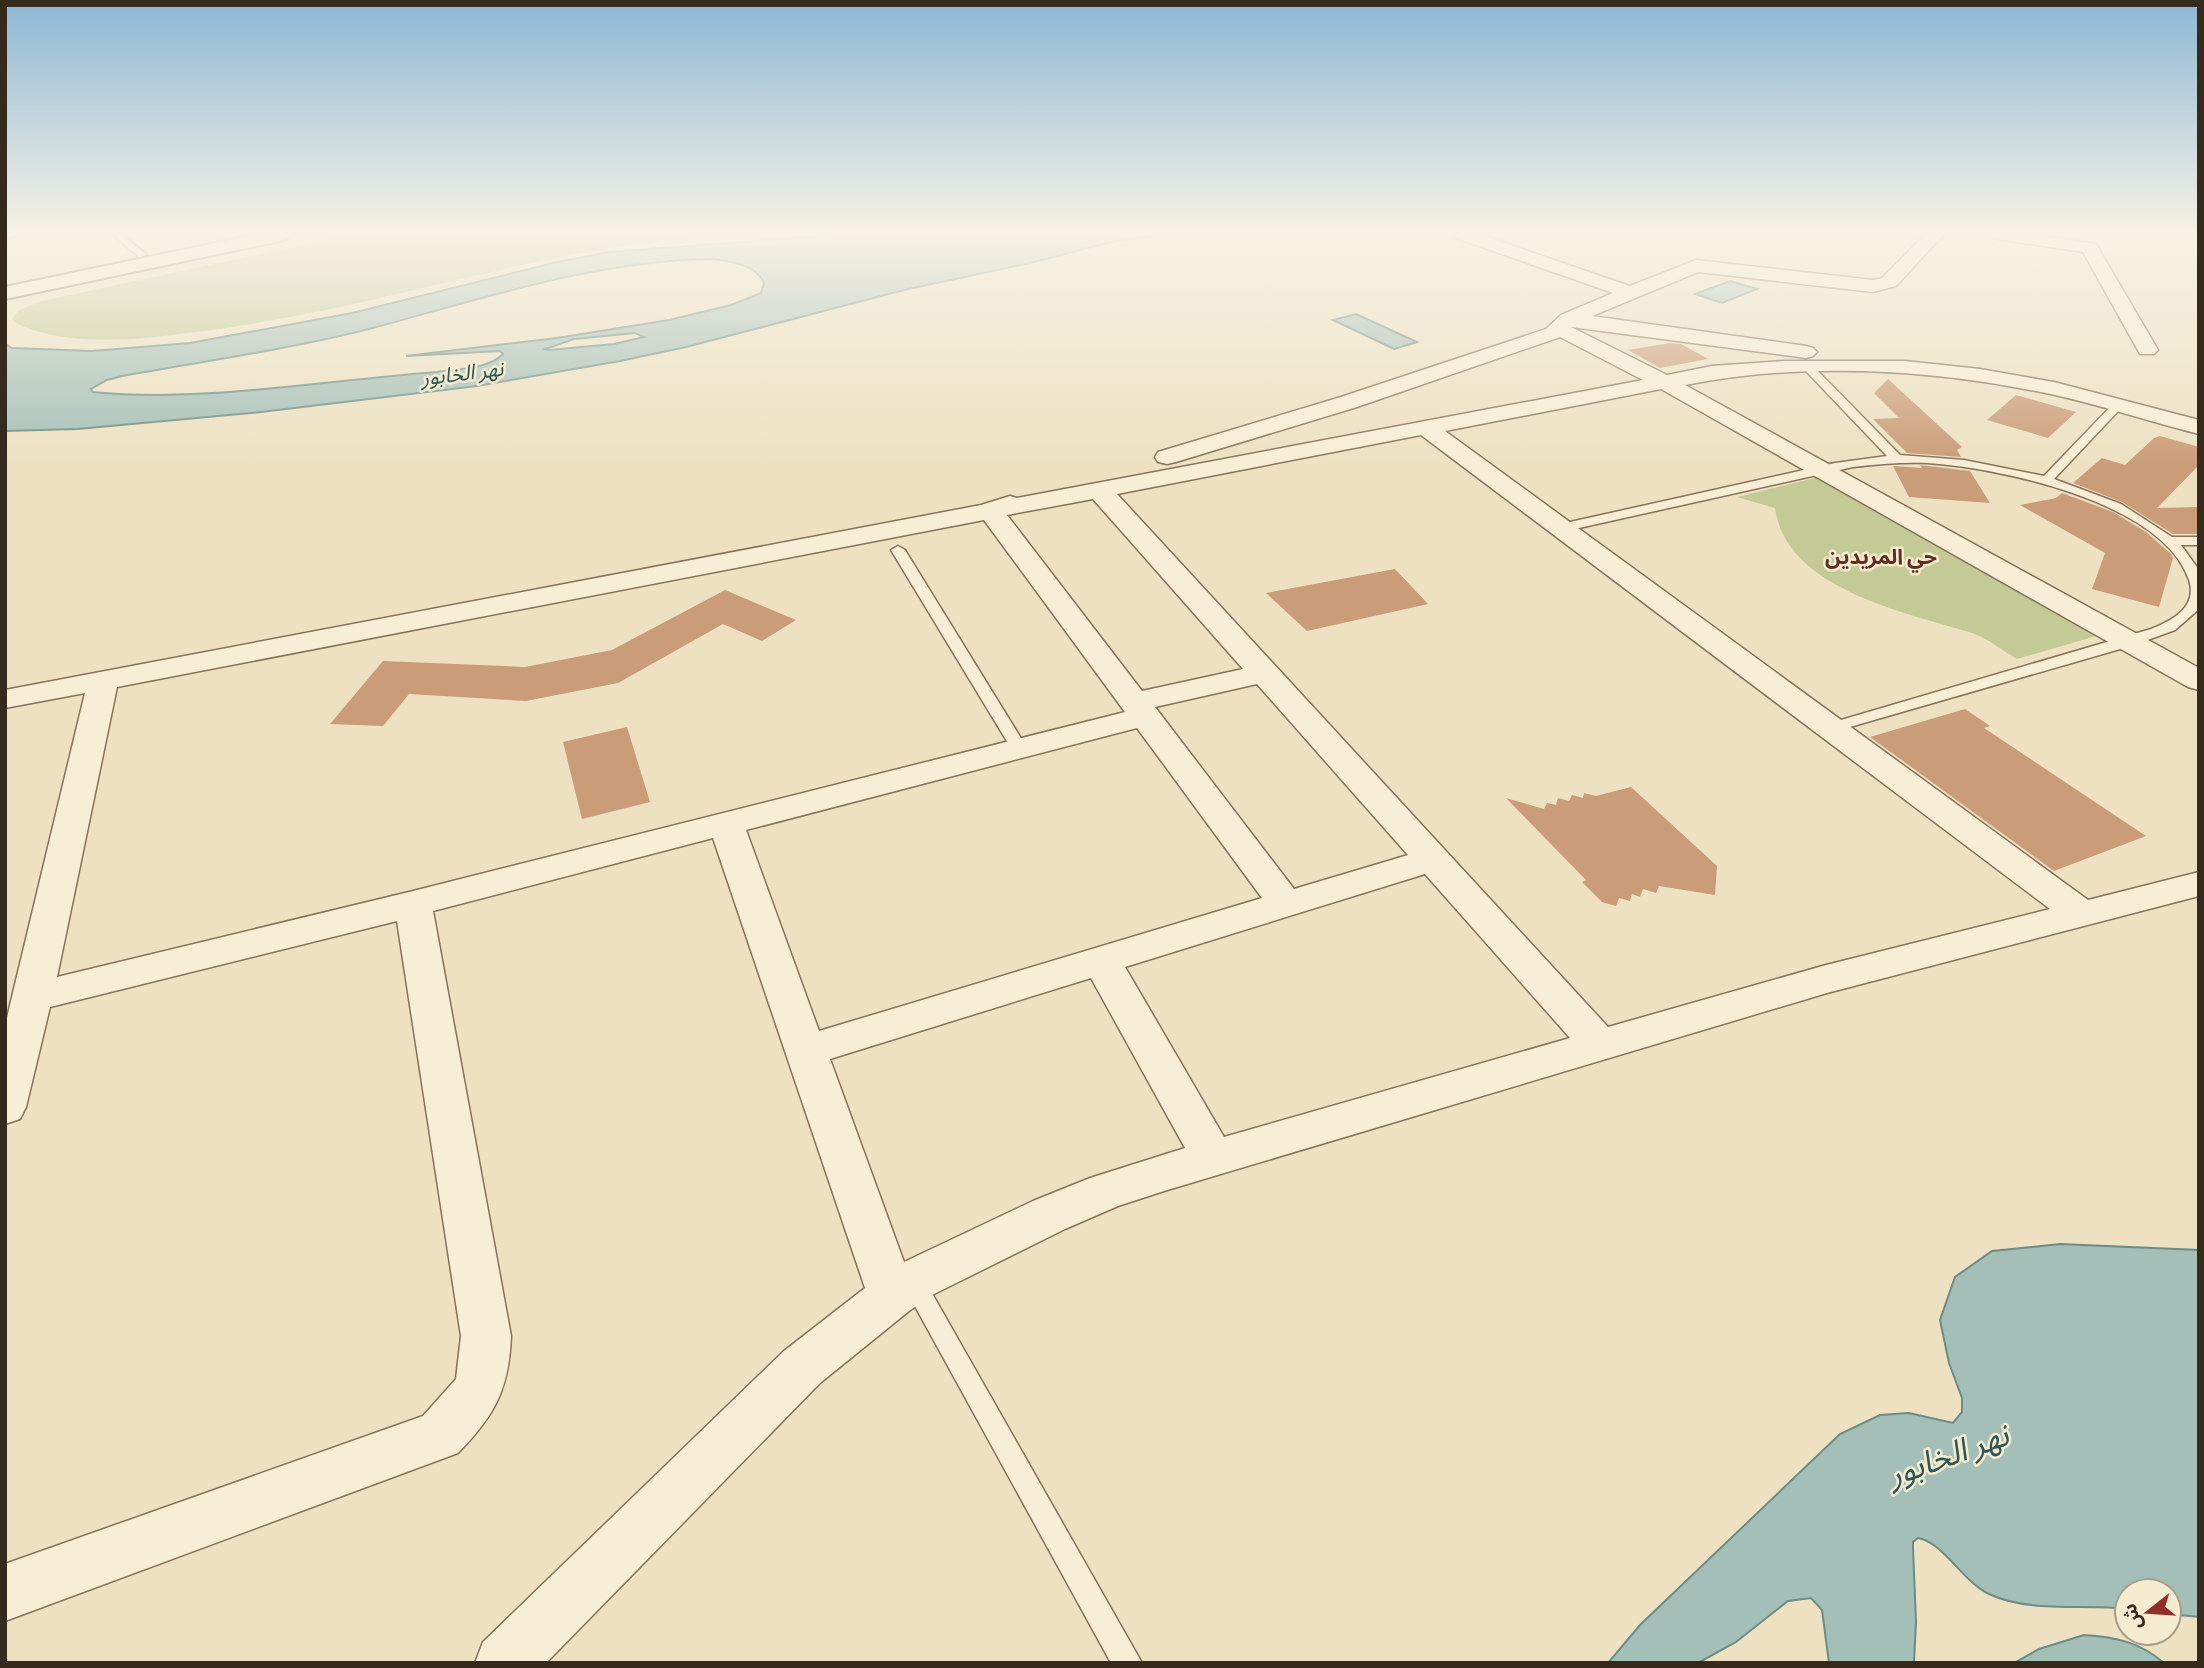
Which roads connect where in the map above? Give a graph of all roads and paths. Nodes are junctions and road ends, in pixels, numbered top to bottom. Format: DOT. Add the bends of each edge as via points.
graph roads {
  1 [pos="1588,312"];
  2 [pos="2126,312"];
  3 [pos="1563,323"];
  4 [pos="2147,350"];
  5 [pos="1809,368"];
  6 [pos="1944,371"];
  7 [pos="1662,381"];
  8 [pos="2119,404"];
  9 [pos="1425,427"];
  10 [pos="2199,427"];
  11 [pos="1897,459"];
  12 [pos="1820,470"];
  13 [pos="2046,481"];
  14 [pos="1099,490"];
  15 [pos="990,510"];
  16 [pos="1561,528"];
  17 [pos="2168,541"];
  18 [pos="2199,541"];
  19 [pos="898,550"];
  20 [pos="2194,615"];
  21 [pos="2129,642"];
  22 [pos="1264,673"];
  23 [pos="103,680"];
  24 [pos="2199,681"];
  25 [pos="5,699"];
  26 [pos="1141,709"];
  27 [pos="1830,728"];
  28 [pos="1018,748"];
  29 [pos="726,824"];
  30 [pos="1433,859"];
  31 [pos="2199,884"];
  32 [pos="413,904"];
  33 [pos="1286,904"];
  34 [pos="2083,915"];
  35 [pos="1101,960"];
  36 [pos="33,997"];
  37 [pos="1601,1046"];
  38 [pos="806,1051"];
  39 [pos="5,1107"];
  40 [pos="1214,1159"];
  41 [pos="903,1289"];
  42 [pos="5,1593"];
  43 [pos="503,1663"];
  44 [pos="1127,1663"];
  1 -- 3 [label="street"];
  2 -- 4 [label="street"];
  3 -- 6 [label="street"];
  3 -- 7 [label="street"];
  3 -- 15 [label="street" via="1553,333 1349,402"];
  5 -- 6 [label="street"];
  5 -- 7 [label="street" via="1712,373"];
  5 -- 11 [label="lane"];
  6 -- 8 [label="street"];
  7 -- 9 [label="street"];
  7 -- 12 [label="street"];
  8 -- 10 [label="street"];
  8 -- 13 [label="lane"];
  9 -- 14 [label="street"];
  9 -- 16 [label="street"];
  11 -- 12 [label="lane"];
  11 -- 13 [label="lane" via="1980,465"];
  12 -- 16 [label="lane"];
  12 -- 21 [label="street"];
  13 -- 17 [label="lane" via="2116,508"];
  14 -- 15 [label="street"];
  14 -- 22 [label="street"];
  15 -- 23 [label="street"];
  15 -- 26 [label="street"];
  16 -- 27 [label="street"];
  17 -- 18 [label="lane"];
  17 -- 20 [label="lane" via="2195,575"];
  19 -- 28 [label="lane"];
  20 -- 21 [label="lane"];
  21 -- 24 [label="street"];
  21 -- 27 [label="lane"];
  22 -- 26 [label="street"];
  22 -- 30 [label="street"];
  23 -- 25 [label="street"];
  23 -- 36 [label="street"];
  26 -- 28 [label="street"];
  26 -- 33 [label="street"];
  27 -- 34 [label="street"];
  28 -- 29 [label="street"];
  29 -- 32 [label="street"];
  29 -- 38 [label="street"];
  30 -- 33 [label="street"];
  30 -- 37 [label="street"];
  31 -- 34 [label="street"];
  32 -- 36 [label="street"];
  32 -- 42 [label="street" via="486,1336 485,1369 474,1400 439,1436"];
  33 -- 35 [label="street"];
  34 -- 37 [label="street" via="1826,979"];
  35 -- 38 [label="street"];
  35 -- 40 [label="street"];
  36 -- 39 [label="street"];
  37 -- 40 [label="street"];
  38 -- 41 [label="street"];
  40 -- 41 [label="street" via="1106,1191"];
  41 -- 43 [label="street" via="802,1367"];
  41 -- 44 [label="lane"];
}
